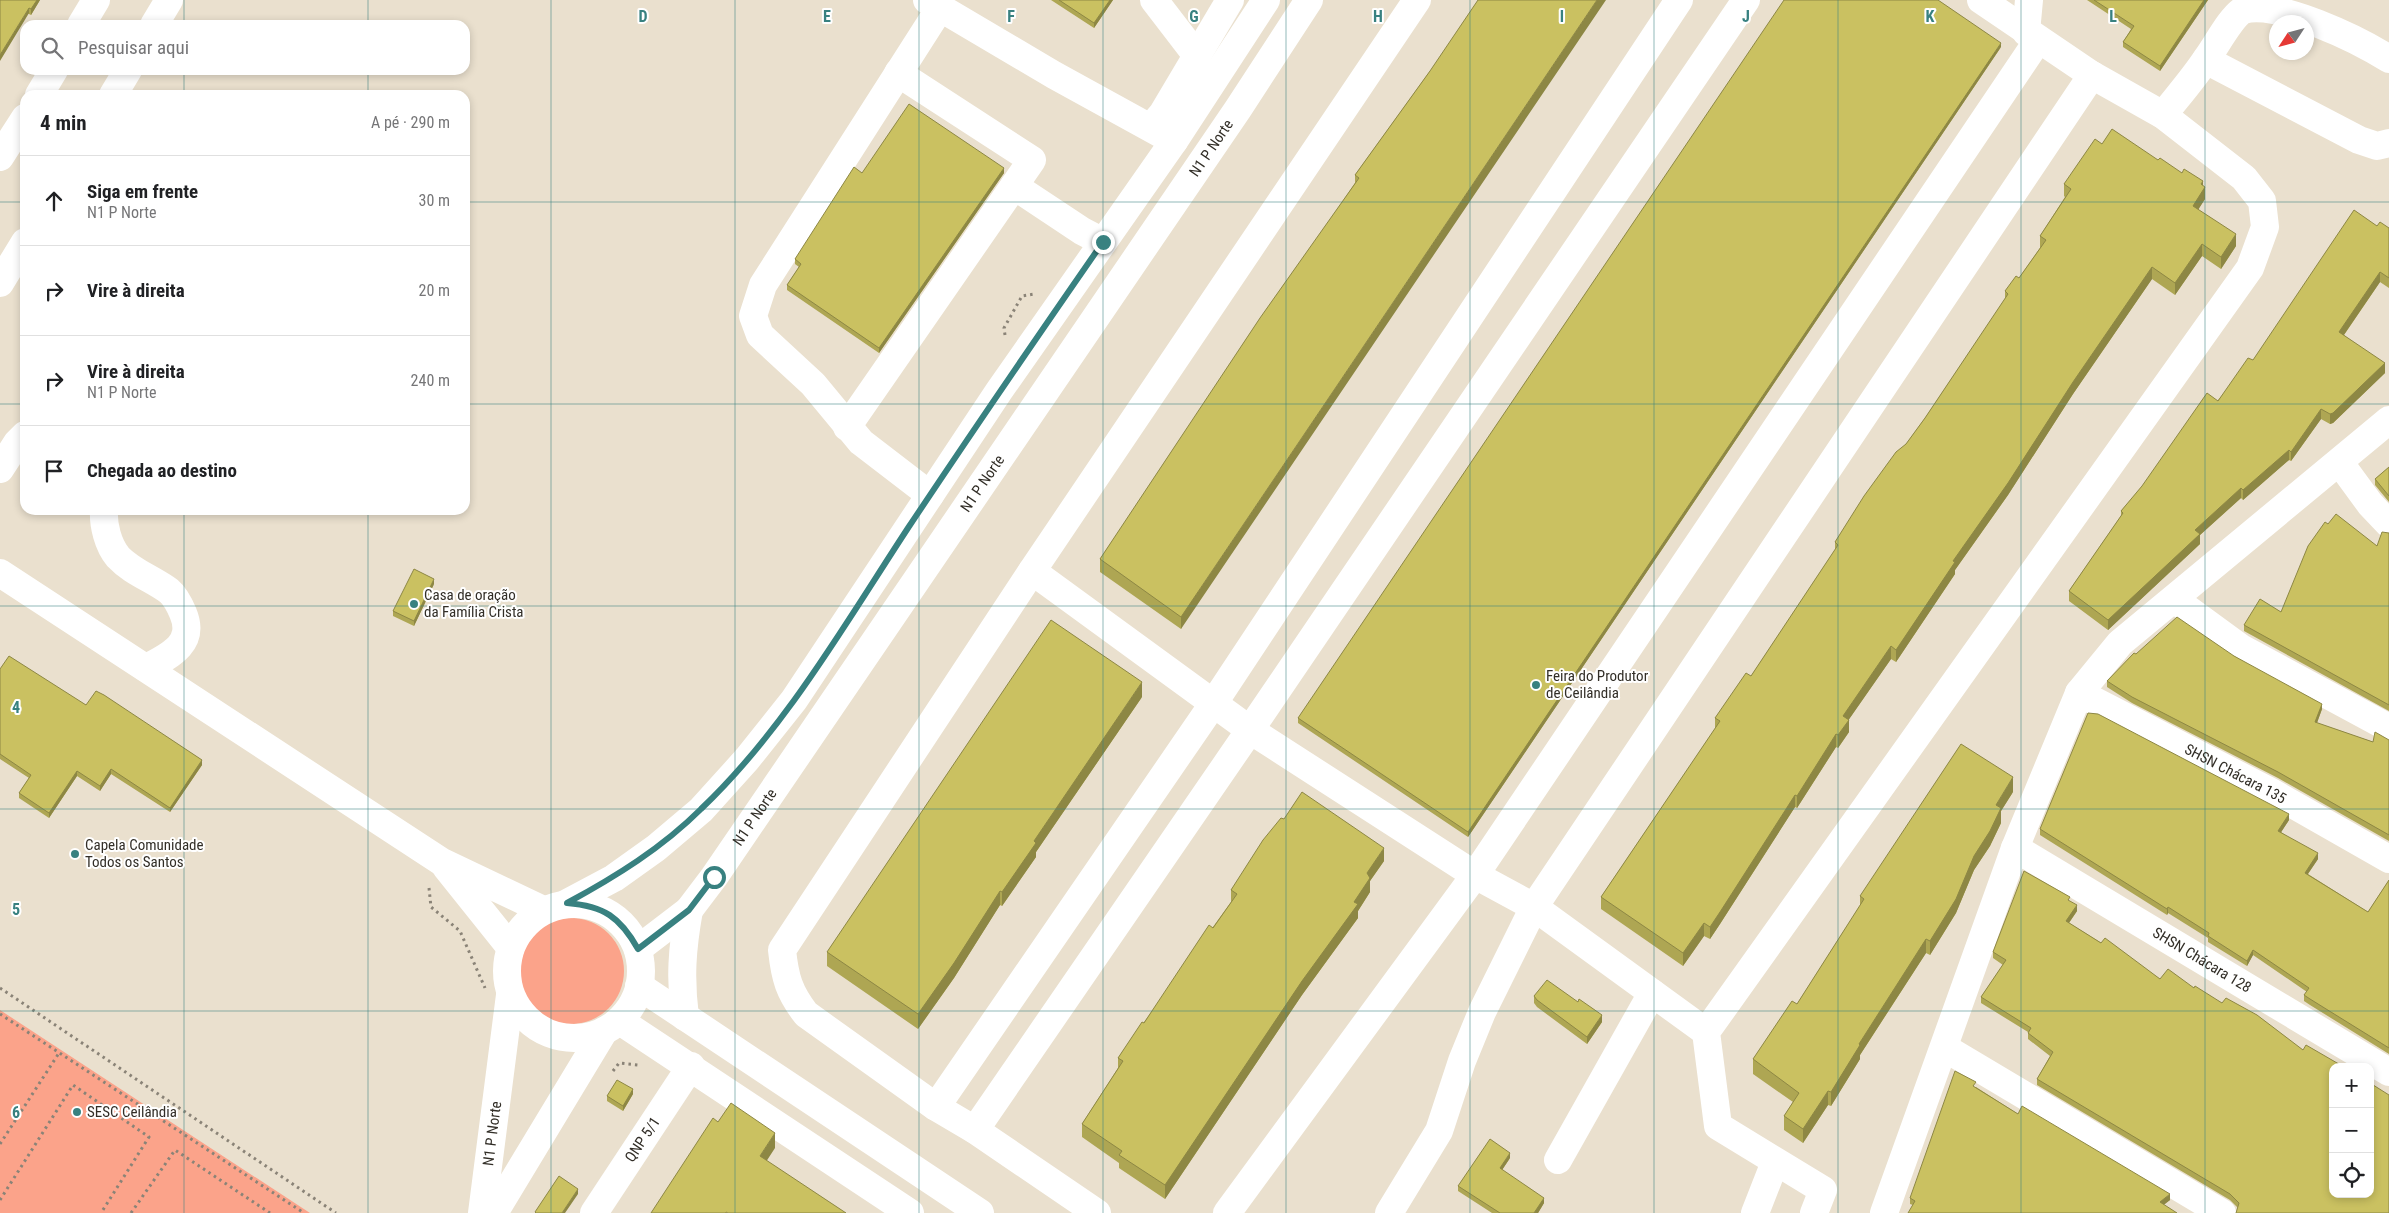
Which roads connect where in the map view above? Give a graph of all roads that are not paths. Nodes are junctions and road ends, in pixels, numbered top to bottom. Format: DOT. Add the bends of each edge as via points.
graph roads {
  1 [pos="96,0"];
  2 [pos="148,0"];
  3 [pos="169,0"];
  4 [pos="1154,0"];
  5 [pos="1266,0"];
  6 [pos="1308,0"];
  7 [pos="1418,0"];
  8 [pos="1679,0"];
  9 [pos="1746,0"];
  10 [pos="1981,0"];
  11 [pos="2029,0"];
  12 [pos="1232,2"];
  13 [pos="933,4"];
  14 [pos="84,20"];
  15 [pos="138,20"];
  16 [pos="157,20"];
  17 [pos="2032,36"];
  18 [pos="1197,56"];
  19 [pos="2389,59"];
  20 [pos="2206,60"];
  21 [pos="898,72"];
  22 [pos="51,75"];
  23 [pos="107,75"];
  24 [pos="125,75"];
  25 [pos="2092,75"];
  26 [pos="42,90"];
  27 [pos="100,90"];
  28 [pos="116,90"];
  29 [pos="2163,115"];
  30 [pos="20,126"];
  31 [pos="1162,134"];
  32 [pos="2389,143"];
  33 [pos="0,157"];
  34 [pos="1014,186"];
  35 [pos="1103,242"];
  36 [pos="20,246"];
  37 [pos="20,250"];
  38 [pos="5,275"];
  39 [pos="2389,420"];
  40 [pos="847,426"];
  41 [pos="20,439"];
  42 [pos="2340,463"];
  43 [pos="0,470"];
  44 [pos="930,495"];
  45 [pos="104,515"];
  46 [pos="2389,524"];
  47 [pos="1032,571"];
  48 [pos="0,572"];
  49 [pos="2174,598"];
  50 [pos="146,668"];
  51 [pos="2079,693"];
  52 [pos="1213,704"];
  53 [pos="2389,728"];
  54 [pos="1250,730"];
  55 [pos="2015,848"];
  56 [pos="2389,859"];
  57 [pos="442,862"];
  58 [pos="1475,875"];
  59 [pos="555,906"];
  60 [pos="1534,907"];
  61 [pos="689,910"];
  62 [pos="510,947"];
  63 [pos="638,949"];
  64 [pos="639,986"];
  65 [pos="1652,993"];
  66 [pos="510,995"];
  67 [pos="685,1017"];
  68 [pos="612,1026"];
  69 [pos="1706,1032"];
  70 [pos="1945,1048"];
  71 [pos="690,1066"];
  72 [pos="2389,1072"];
  73 [pos="936,1106"];
  74 [pos="975,1130"];
  75 [pos="1558,1160"];
  76 [pos="1774,1162"];
  77 [pos="482,1213"];
  78 [pos="494,1213"];
  79 [pos="594,1213"];
  80 [pos="910,1213"];
  81 [pos="980,1213"];
  82 [pos="1097,1213"];
  83 [pos="1227,1213"];
  84 [pos="1389,1213"];
  85 [pos="1755,1213"];
  86 [pos="1814,1213"];
  87 [pos="1884,1213"];
  88 [pos="2222,1213"];
  1 -- 14 [label="main road"];
  2 -- 15 [label="main road"];
  3 -- 16 [label="main road"];
  4 -- 18 [label="main road"];
  5 -- 31 [label="main road"];
  6 -- 61 [label="main road, N1 P Norte" via="1199,167"];
  7 -- 47 [label="main road"];
  8 -- 52 [label="main road"];
  9 -- 54 [label="main road"];
  10 -- 17 [label="main road"];
  11 -- 17 [label="main road"];
  12 -- 18 [label="main road"];
  13 -- 21 [label="main road"];
  13 -- 31 [label="main road"];
  17 -- 25 [label="main road"];
  17 -- 58 [label="main road"];
  18 -- 31 [label="main road" via="1163,114"];
  19 -- 20 [label="main road" via="2339,28 2280,6 2256,4 2240,12"];
  20 -- 29 [label="main road"];
  20 -- 32 [label="main road" via="2359,140 2377,146"];
  21 -- 34 [label="main road" via="1032,160"];
  21 -- 40 [label="main road" via="763,285 753,316 760,335 813,384"];
  22 -- 26 [label="main road"];
  23 -- 27 [label="main road"];
  24 -- 28 [label="main road"];
  25 -- 29 [label="main road"];
  25 -- 60 [label="main road"];
  29 -- 69 [label="main road" via="2244,178 2262,201 2265,227 2250,268"];
  30 -- 33 [label="main road"];
  31 -- 35 [label="main road"];
  34 -- 35 [label="main road"];
  34 -- 40 [label="main road"];
  35 -- 44 [label="main road"];
  36 -- 38 [label="main road"];
  37 -- 38 [label="main road"];
  39 -- 42 [label="main road"];
  40 -- 44 [label="main road" via="861,442"];
  41 -- 43 [label="main road"];
  42 -- 46 [label="main road"];
  42 -- 49 [label="main road"];
  44 -- 59 [label="main road" via="794,700 701,810 614,878"];
  45 -- 50 [label="main road" via="106,531 116,555 170,592 186,619 187,635 181,647"];
  47 -- 52 [label="main road"];
  47 -- 73 [label="main road" via="782,950 784,974 792,996 806,1014"];
  48 -- 50 [label="main road"];
  49 -- 51 [label="main road" via="2120,643"];
  49 -- 53 [label="main road" via="2241,648"];
  50 -- 57 [label="main road"];
  51 -- 55 [label="main road"];
  51 -- 56 [label="main road, SHSN Chácara 135" via="2271,792"];
  52 -- 54 [label="main road"];
  52 -- 73 [label="main road"];
  54 -- 58 [label="main road"];
  54 -- 74 [label="main road"];
  55 -- 70 [label="main road"];
  55 -- 72 [label="main road, SHSN Chácara 128"];
  57 -- 59 [label="main road"];
  57 -- 62 [label="main road"];
  58 -- 60 [label="main road"];
  58 -- 83 [label="main road"];
  59 -- 62 [label="main road" via="523,925"];
  59 -- 63 [label="main road" via="590,905 610,914 627,930"];
  60 -- 65 [label="main road"];
  60 -- 84 [label="main road" via="1482,1012 1439,1131"];
  61 -- 63 [label="main road, N1 P Norte"];
  61 -- 67 [label="main road" via="680,985"];
  62 -- 66 [label="main road" via="506,963"];
  63 -- 64 [label="main road"];
  64 -- 67 [label="main road"];
  64 -- 68 [label="main road" via="629,1011"];
  65 -- 69 [label="main road"];
  65 -- 75 [label="main road"];
  66 -- 68 [label="main road" via="522,1014 539,1029 560,1037 583,1038"];
  66 -- 77 [label="main road, N1 P Norte"];
  67 -- 81 [label="main road"];
  68 -- 71 [label="main road"];
  68 -- 78 [label="main road, N1 P Norte"];
  69 -- 76 [label="main road" via="1718,1126"];
  70 -- 87 [label="main road"];
  70 -- 88 [label="main road"];
  71 -- 79 [label="main road, QNP 5/1"];
  71 -- 80 [label="main road"];
  73 -- 74 [label="main road"];
  74 -- 82 [label="main road"];
  76 -- 85 [label="main road"];
  76 -- 86 [label="main road" via="1823,1190"];
}
